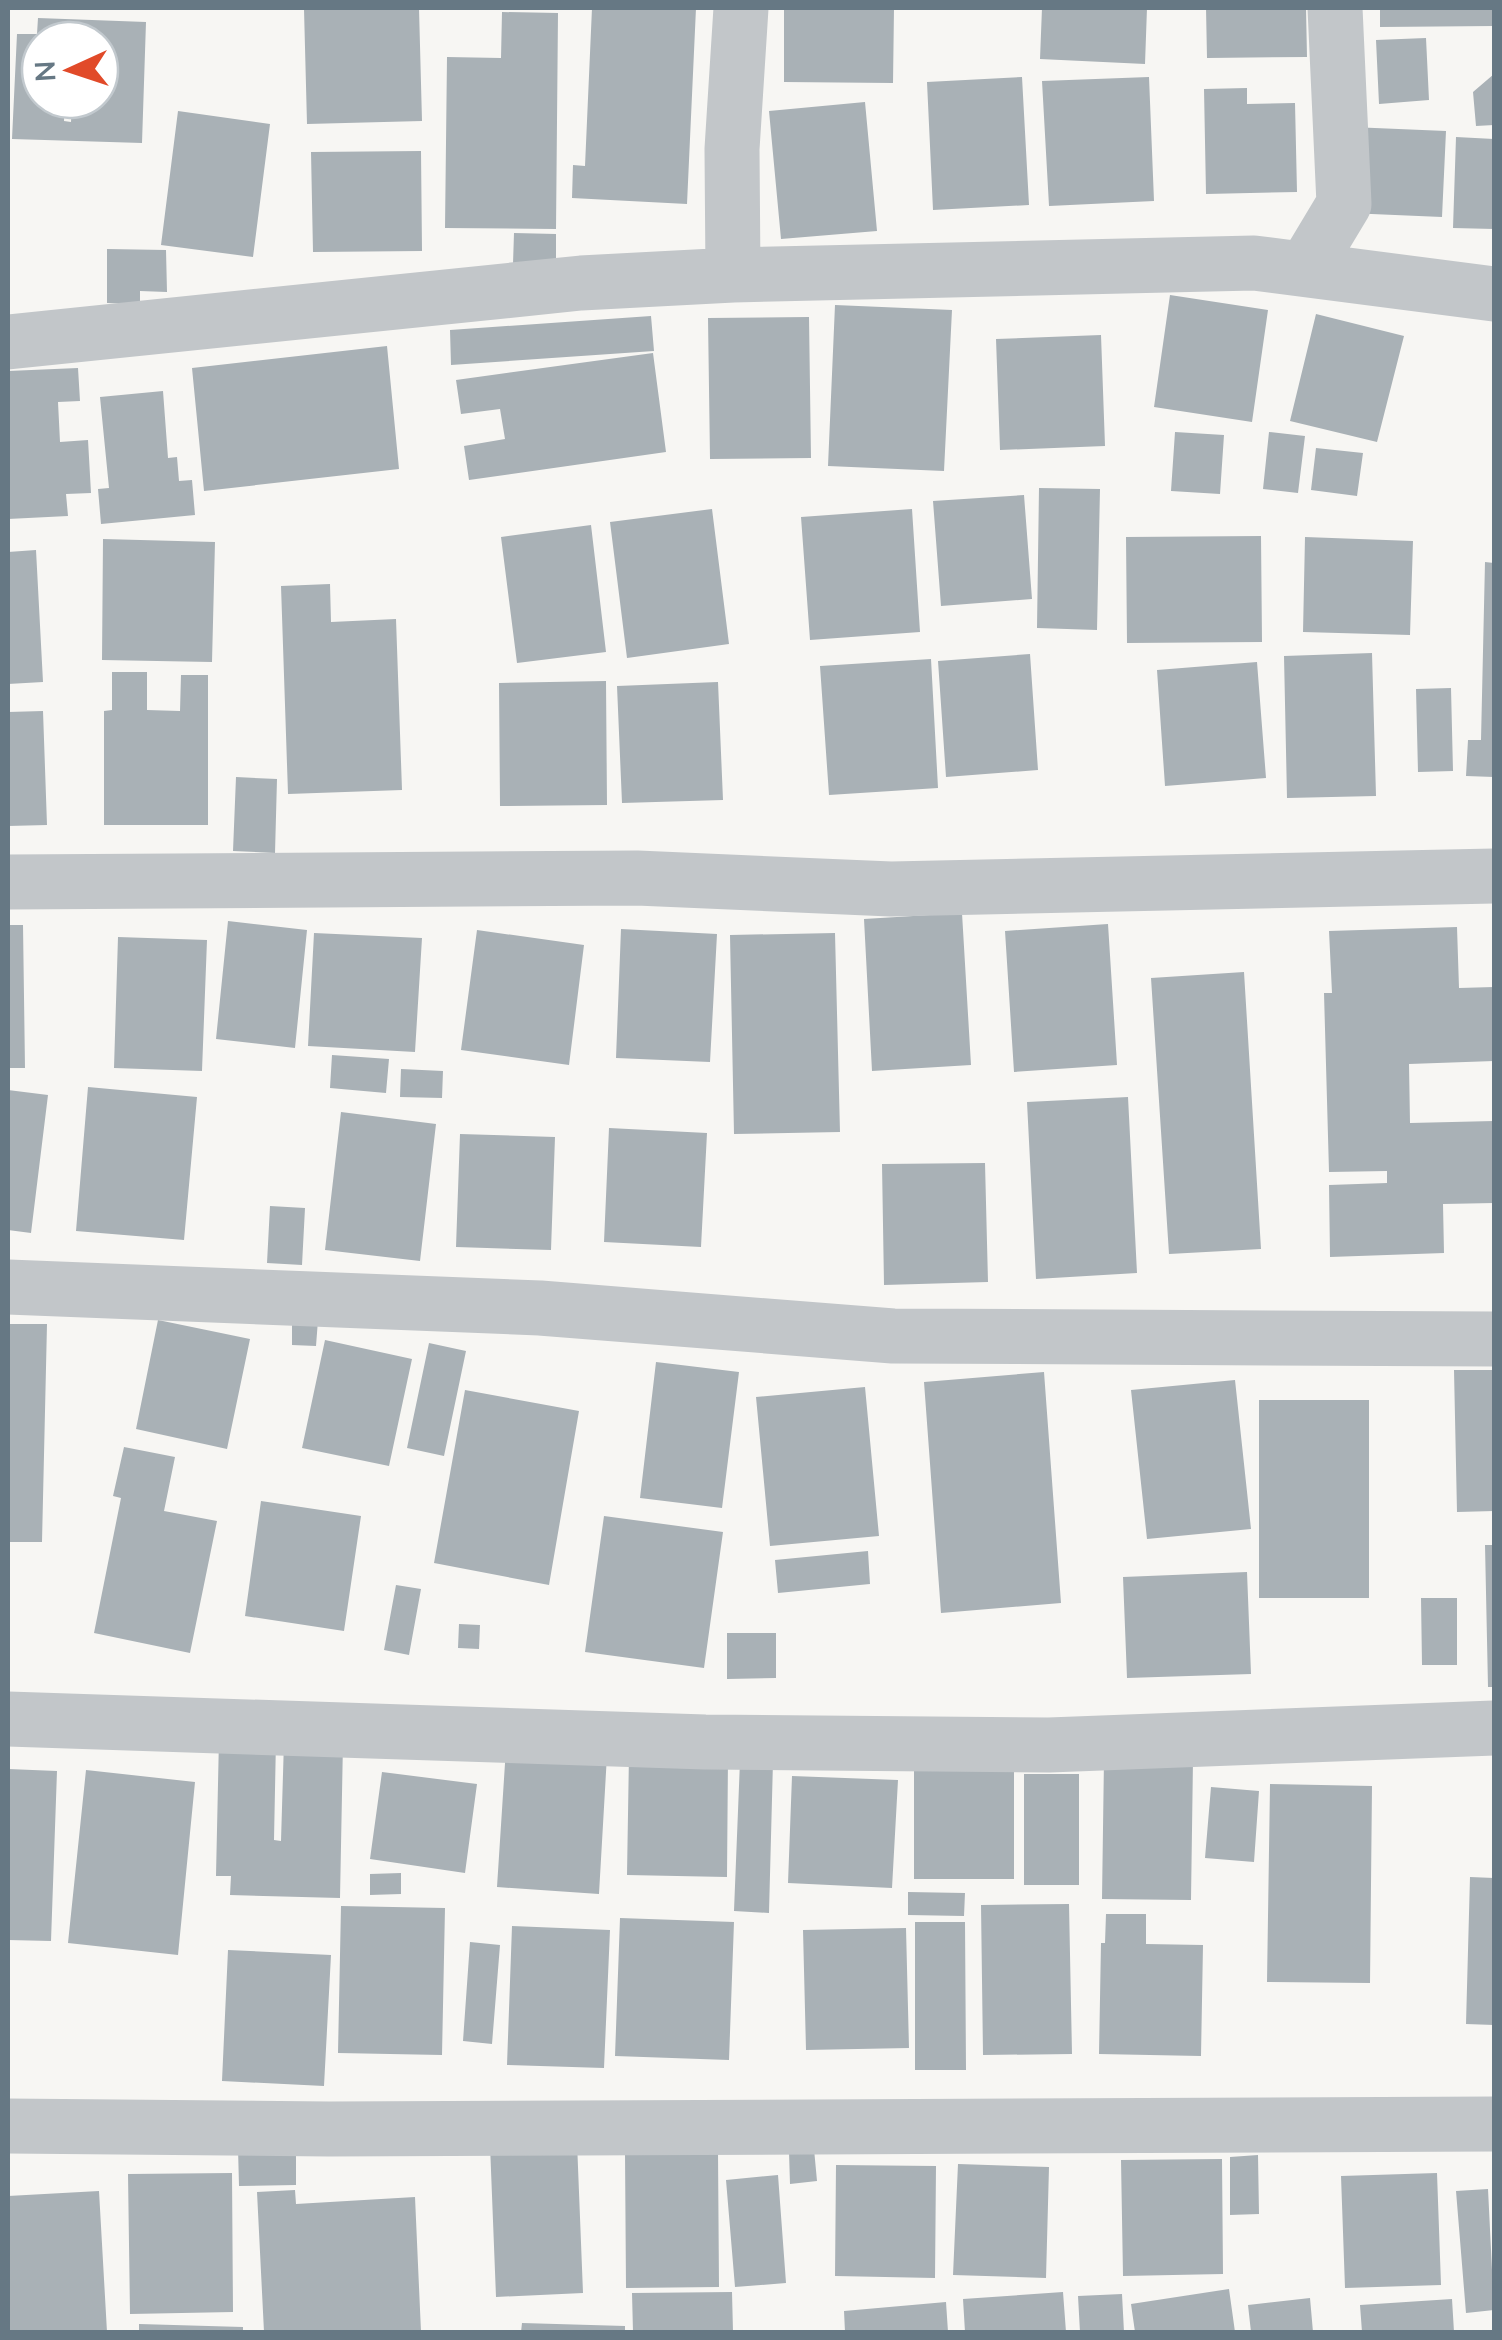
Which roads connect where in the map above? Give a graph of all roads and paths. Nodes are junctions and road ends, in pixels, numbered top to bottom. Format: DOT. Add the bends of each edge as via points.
graph roads {
  1 [pos="741,8"];
  2 [pos="1335,8"];
  3 [pos="1305,269"];
  4 [pos="733,274"];
  5 [pos="1494,294"];
  6 [pos="8,342"];
  7 [pos="1494,876"];
  8 [pos="8,882"];
  9 [pos="8,1286"];
  10 [pos="1494,1339"];
  11 [pos="8,1719"];
  12 [pos="1494,1728"];
  13 [pos="1494,2124"];
  14 [pos="8,2126"];
  1 -- 4 [label="street"];
  2 -- 3 [label="street" via="1344,204"];
  3 -- 4 [label="street" via="1254,264"];
  3 -- 5 [label="street"];
  4 -- 6 [label="street" via="581,282"];
  7 -- 8 [label="street" via="891,889 636,878"];
  9 -- 10 [label="street" via="540,1308 893,1336"];
  11 -- 12 [label="street" via="705,1742 1030,1745"];
  13 -- 14 [label="street"];
}
